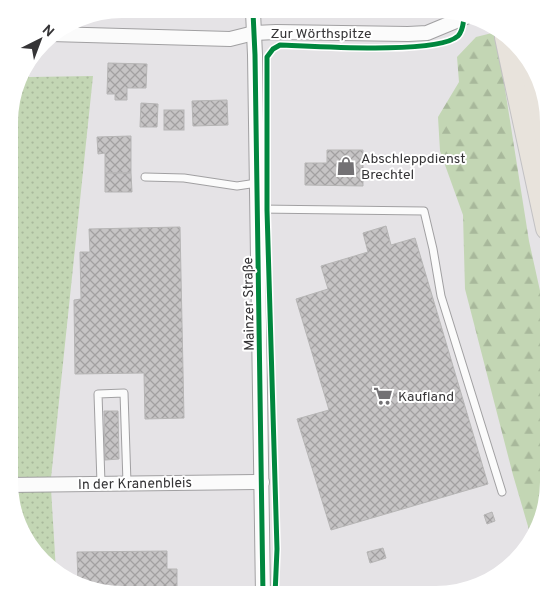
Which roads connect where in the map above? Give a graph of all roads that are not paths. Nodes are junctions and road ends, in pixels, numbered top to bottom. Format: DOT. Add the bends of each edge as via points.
graph roads {
  1 [pos="253,18"];
  2 [pos="458,20"];
  3 [pos="254,33"];
  4 [pos="65,34"];
  5 [pos="509,49"];
  6 [pos="145,176"];
  7 [pos="257,183"];
  8 [pos="539,186"];
  9 [pos="258,209"];
  10 [pos="262,482"];
  11 [pos="101,483"];
  12 [pos="127,483"];
  13 [pos="18,484"];
  14 [pos="502,492"];
  15 [pos="263,586"];
  1 -- 3 [label="street, Mainzer Straße"];
  2 -- 3 [label="street, Zur Wörthspitze" via="427,33"];
  3 -- 4 [label="street, Zur Wörthspitze" via="230,39"];
  3 -- 7 [label="street, Mainzer Straße"];
  5 -- 8 [label="highway"];
  6 -- 7 [label="lane" via="237,186"];
  7 -- 9 [label="street, Mainzer Straße"];
  9 -- 10 [label="street, Mainzer Straße"];
  9 -- 14 [label="lane" via="424,211 441,296"];
  10 -- 12 [label="street, In der Kranenbleis"];
  10 -- 15 [label="street, Mainzer Straße"];
  11 -- 12 [label="street, In der Kranenbleis"];
  11 -- 12 [label="lane" via="98,394 124,393"];
  11 -- 13 [label="street, In der Kranenbleis"];
}
